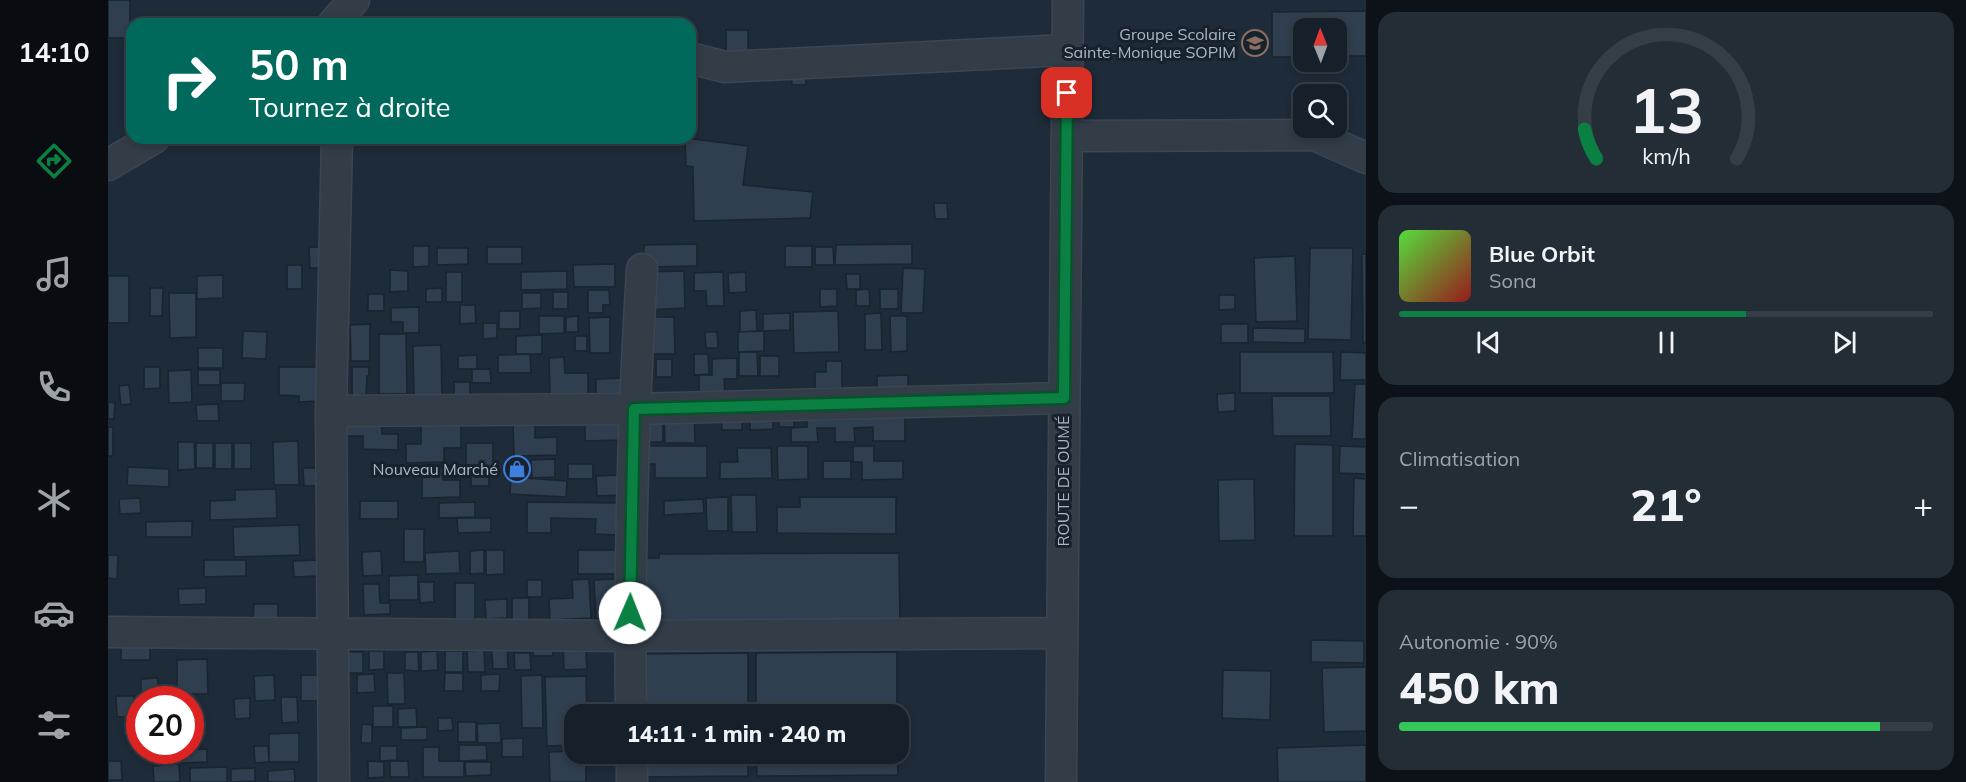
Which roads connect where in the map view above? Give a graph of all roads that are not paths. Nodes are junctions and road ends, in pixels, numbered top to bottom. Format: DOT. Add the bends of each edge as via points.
graph roads {
  1 [pos="354,0"];
  2 [pos="1068,0"];
  3 [pos="338,18"];
  4 [pos="1067,50"];
  5 [pos="696,60"];
  6 [pos="1067,136"];
  7 [pos="144,144"];
  8 [pos="337,144"];
  9 [pos="1366,158"];
  10 [pos="108,165"];
  11 [pos="642,269"];
  12 [pos="1064,398"];
  13 [pos="634,409"];
  14 [pos="331,411"];
  15 [pos="108,632"];
  16 [pos="333,633"];
  17 [pos="1062,633"];
  18 [pos="630,636"];
  19 [pos="631,704"];
  20 [pos="632,764"];
  21 [pos="334,782"];
  22 [pos="632,782"];
  23 [pos="1061,782"];
  1 -- 3 [label="street"];
  2 -- 4 [label="street, ROUTE DE OUMÉ"];
  4 -- 5 [label="street" via="725,67"];
  4 -- 6 [label="street, ROUTE DE OUMÉ"];
  6 -- 9 [label="street" via="1314,135"];
  6 -- 12 [label="street, ROUTE DE OUMÉ"];
  7 -- 10 [label="street"];
  8 -- 14 [label="street"];
  11 -- 13 [label="street"];
  12 -- 13 [label="street"];
  12 -- 17 [label="street, ROUTE DE OUMÉ"];
  13 -- 14 [label="street"];
  13 -- 18 [label="street"];
  14 -- 16 [label="street"];
  15 -- 16 [label="street"];
  16 -- 18 [label="street"];
  16 -- 21 [label="street"];
  17 -- 18 [label="street"];
  17 -- 23 [label="street, ROUTE DE OUMÉ"];
  18 -- 19 [label="street"];
  20 -- 22 [label="street"];
}
